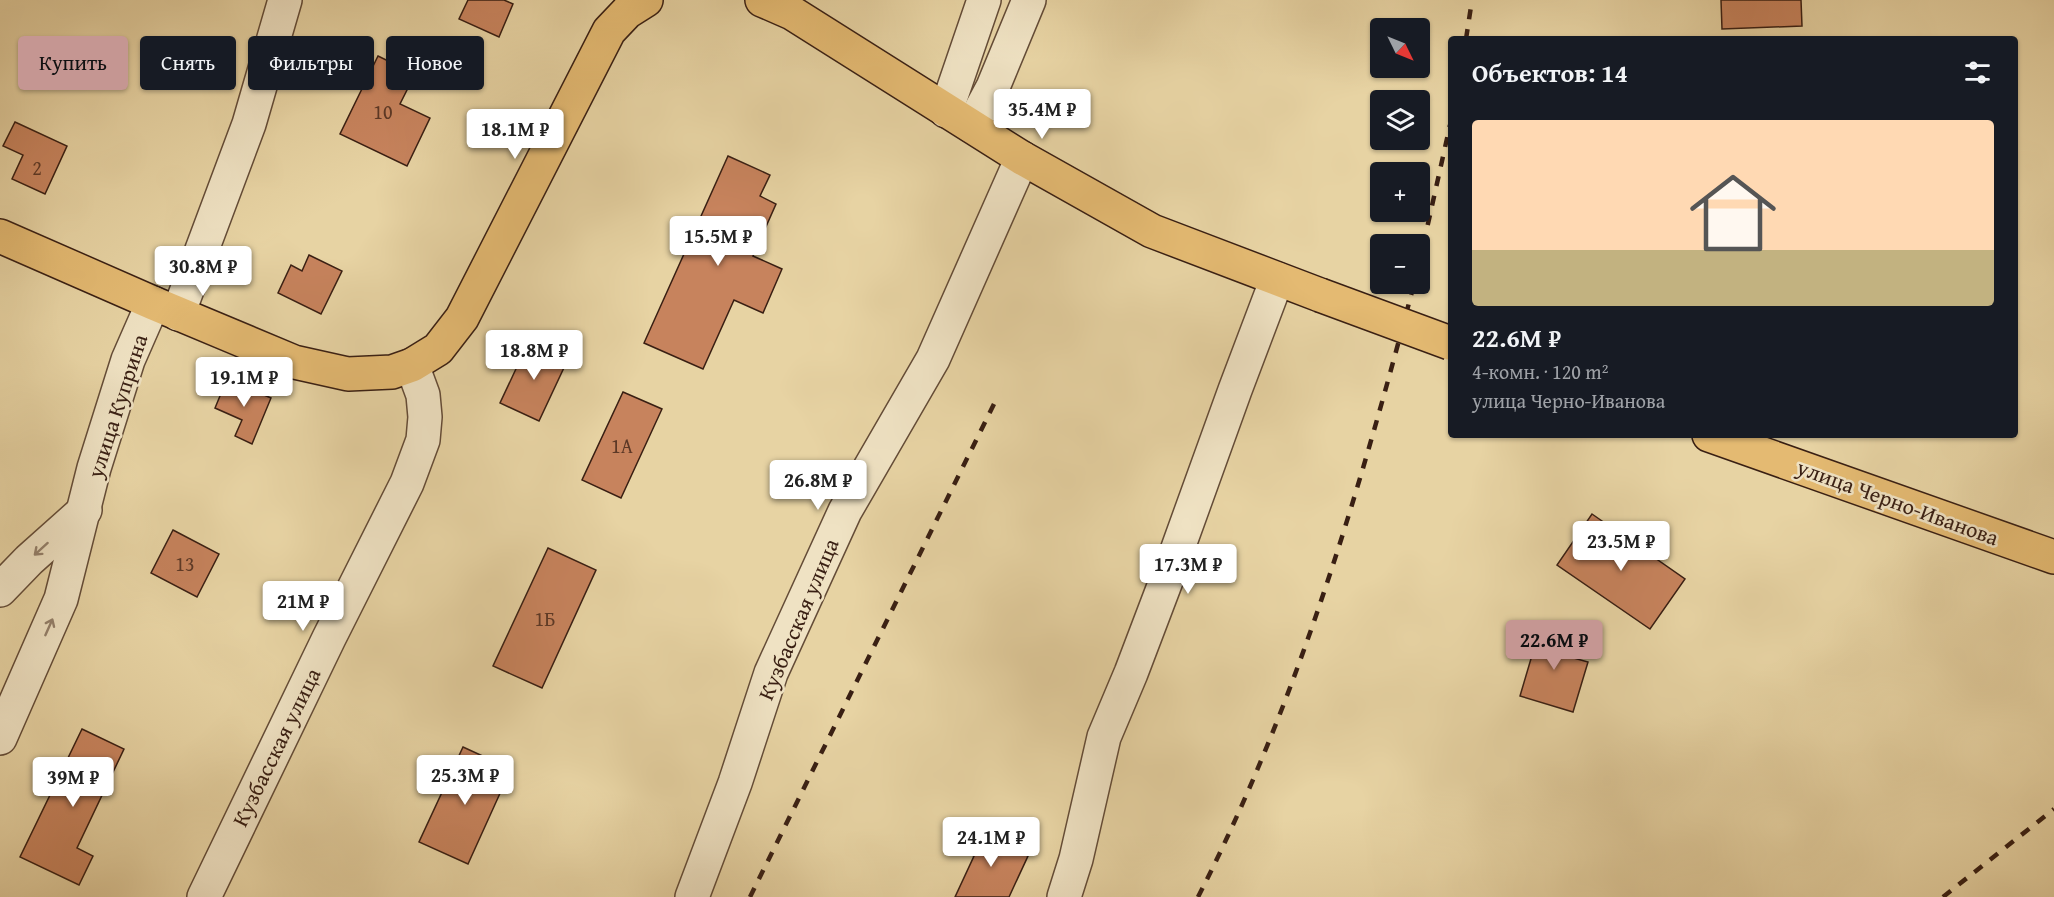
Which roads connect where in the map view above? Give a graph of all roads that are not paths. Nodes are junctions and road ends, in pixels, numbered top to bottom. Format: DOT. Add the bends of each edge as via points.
graph roads {
  1 [pos="285,0"];
  2 [pos="646,0"];
  3 [pos="762,0"];
  4 [pos="984,0"];
  5 [pos="1029,0"];
  6 [pos="959,119"];
  7 [pos="1022,158"];
  8 [pos="0,236"];
  9 [pos="1277,279"];
  10 [pos="165,309"];
  11 [pos="1448,342"];
  12 [pos="412,365"];
  13 [pos="1717,438"];
  14 [pos="85,510"];
  15 [pos="2054,557"];
  16 [pos="0,590"];
  17 [pos="35,657"];
  18 [pos="0,683"];
  19 [pos="0,738"];
  20 [pos="204,897"];
  21 [pos="692,897"];
  22 [pos="1064,897"];
  1 -- 10 [label="street, улица Куприна" via="249,124"];
  2 -- 12 [label="main road" via="627,12 609,31 462,318 438,349"];
  3 -- 6 [label="main road" via="792,12"];
  4 -- 6 [label="street"];
  5 -- 6 [label="street" via="993,87"];
  6 -- 7 [label="main road"];
  7 -- 9 [label="main road" via="1152,231"];
  7 -- 21 [label="street, Кузбасская улица" via="933,358 846,511 771,674"];
  8 -- 10 [label="main road"];
  9 -- 11 [label="main road, bridge"];
  9 -- 22 [label="street" via="1104,737"];
  10 -- 12 [label="main road" via="294,362 348,374 392,372"];
  10 -- 14 [label="street, улица Куприна" via="128,360"];
  12 -- 20 [label="street, Кузбасская улица" via="423,395 425,417 423,440 407,483"];
  13 -- 15 [label="main road, улица Черно-Иванова"];
  14 -- 16 [label="street, one-way"];
  17 -- 14 [label="street, улица Куприна, one-way" via="61,599"];
  17 -- 18 [label="street"];
  17 -- 19 [label="street, улица Куприна"];
}
